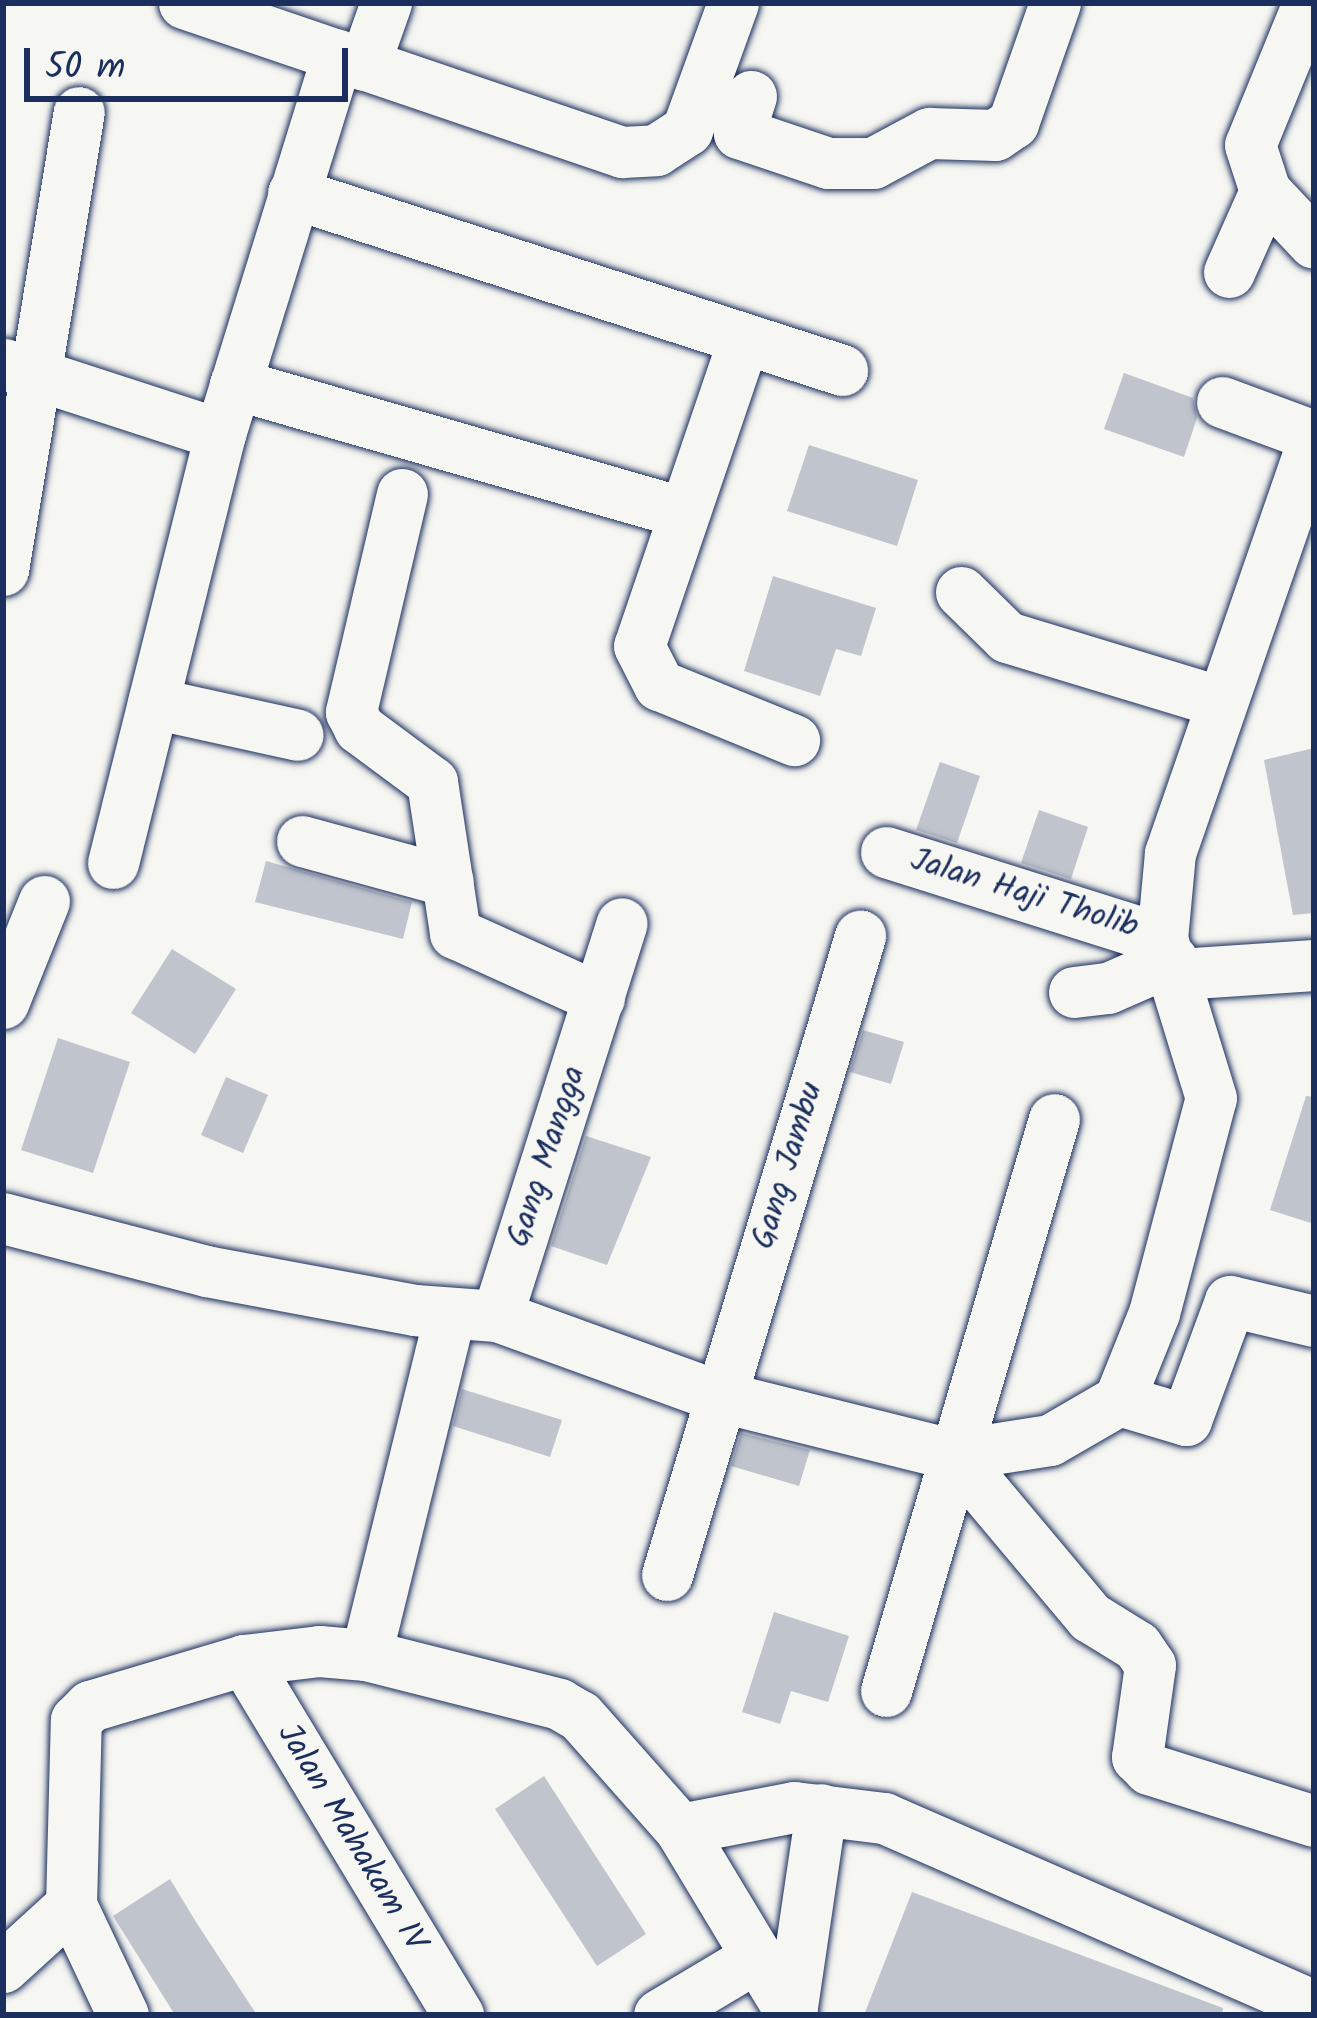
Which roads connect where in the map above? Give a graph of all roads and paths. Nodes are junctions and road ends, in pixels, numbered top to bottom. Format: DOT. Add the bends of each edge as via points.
graph roads {
  1 [pos="184,3"];
  2 [pos="386,3"];
  3 [pos="733,3"];
  4 [pos="1055,3"];
  5 [pos="1308,3"];
  6 [pos="335,83"];
  7 [pos="751,96"];
  8 [pos="79,112"];
  9 [pos="1265,191"];
  10 [pos="293,193"];
  11 [pos="1314,243"];
  12 [pos="1229,272"];
  13 [pos="743,341"];
  14 [pos="19,369"];
  15 [pos="842,370"];
  16 [pos="235,384"];
  17 [pos="1222,402"];
  18 [pos="220,434"];
  19 [pos="1314,436"];
  20 [pos="402,494"];
  21 [pos="680,512"];
  22 [pos="5,548"];
  23 [pos="961,592"];
  24 [pos="1217,701"];
  25 [pos="153,703"];
  26 [pos="298,735"];
  27 [pos="794,740"];
  28 [pos="302,841"];
  29 [pos="886,852"];
  30 [pos="113,863"];
  31 [pos="448,881"];
  32 [pos="44,902"];
  33 [pos="622,922"];
  34 [pos="860,936"];
  35 [pos="1171,957"];
  36 [pos="1314,965"];
  37 [pos="1074,992"];
  38 [pos="599,998"];
  39 [pos="3,1003"];
  40 [pos="1054,1119"];
  41 [pos="3,1218"];
  42 [pos="473,1315"];
  43 [pos="1314,1321"];
  44 [pos="718,1396"];
  45 [pos="1119,1400"];
  46 [pos="955,1455"];
  47 [pos="667,1575"];
  48 [pos="366,1655"];
  49 [pos="244,1660"];
  50 [pos="886,1691"];
  51 [pos="821,1809"];
  52 [pos="1314,1821"];
  53 [pos="680,1828"];
  54 [pos="71,1905"];
  55 [pos="753,1959"];
  56 [pos="3,1967"];
  57 [pos="1314,2006"];
  58 [pos="791,2014"];
  59 [pos="123,2015"];
  60 [pos="458,2015"];
  61 [pos="659,2015"];
  1 -- 6 [label="street"];
  2 -- 6 [label="street"];
  3 -- 6 [label="street" via="687,130 656,150 622,152"];
  4 -- 7 [label="street" via="1013,123 995,135 929,134 873,163 828,163 739,133"];
  5 -- 9 [label="street" via="1254,123 1250,146"];
  6 -- 10 [label="street"];
  8 -- 14 [label="street"];
  9 -- 11 [label="street"];
  9 -- 12 [label="street"];
  10 -- 13 [label="street"];
  10 -- 16 [label="street"];
  13 -- 15 [label="street"];
  13 -- 21 [label="street"];
  14 -- 18 [label="street"];
  14 -- 22 [label="street"];
  16 -- 18 [label="street"];
  16 -- 21 [label="street"];
  17 -- 19 [label="street"];
  18 -- 25 [label="street"];
  19 -- 24 [label="street"];
  20 -- 31 [label="street" via="351,712 358,728 432,782"];
  21 -- 27 [label="street" via="639,646 659,685"];
  23 -- 24 [label="street" via="1007,637"];
  24 -- 35 [label="street" via="1170,853"];
  25 -- 26 [label="street"];
  25 -- 30 [label="street"];
  28 -- 31 [label="street"];
  29 -- 35 [label="street, Jalan Haji Tholib"];
  31 -- 38 [label="street" via="450,924 462,939"];
  32 -- 39 [label="street"];
  33 -- 38 [label="street, Gang Mangga"];
  34 -- 44 [label="street, Gang Jambu"];
  35 -- 36 [label="street"];
  35 -- 37 [label="street" via="1108,988"];
  35 -- 45 [label="street" via="1211,1098 1160,1293"];
  38 -- 42 [label="street, Gang Mangga"];
  40 -- 46 [label="street"];
  41 -- 42 [label="street" via="206,1271"];
  42 -- 44 [label="street"];
  42 -- 48 [label="street, Gang Mangga" via="397,1532"];
  43 -- 45 [label="street" via="1231,1301 1186,1420"];
  44 -- 46 [label="street"];
  44 -- 47 [label="street, Gang Jambu"];
  45 -- 46 [label="street" via="1050,1440"];
  46 -- 50 [label="street"];
  46 -- 52 [label="street" via="1090,1617 1137,1646 1150,1665 1138,1756 1149,1769"];
  48 -- 49 [label="street" via="279,1652"];
  48 -- 53 [label="street" via="559,1704 590,1726"];
  49 -- 54 [label="street" via="90,1706 76,1720"];
  49 -- 60 [label="street, Jalan Mahakam IV"];
  51 -- 53 [label="street" via="748,1812"];
  51 -- 57 [label="street" via="884,1817"];
  51 -- 58 [label="street"];
  53 -- 55 [label="street"];
  54 -- 56 [label="street"];
  54 -- 59 [label="street"];
  55 -- 58 [label="street"];
  55 -- 61 [label="street"];
}
